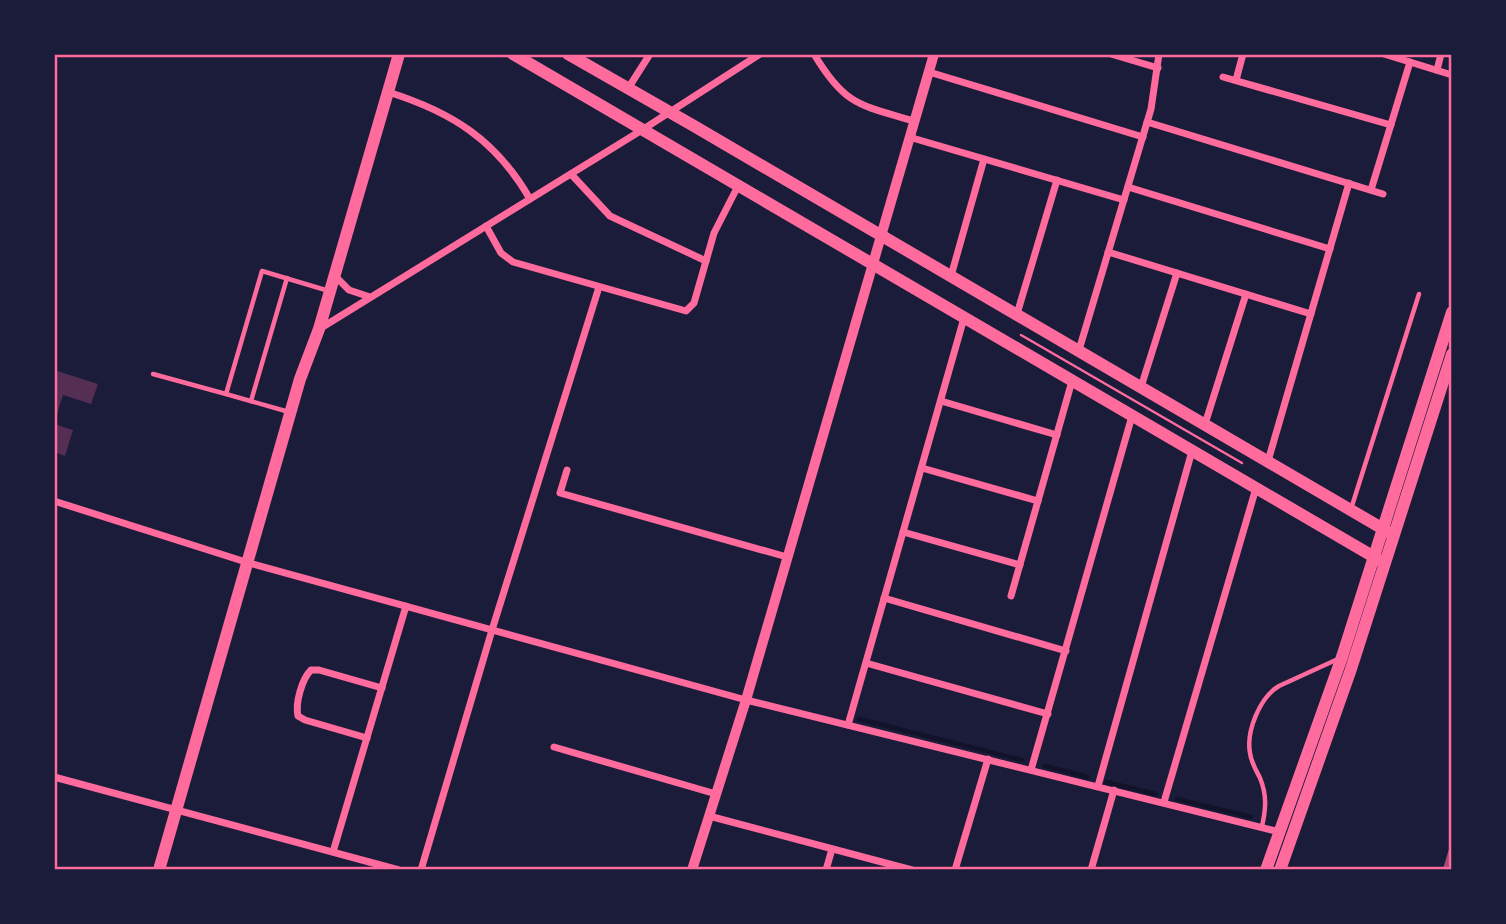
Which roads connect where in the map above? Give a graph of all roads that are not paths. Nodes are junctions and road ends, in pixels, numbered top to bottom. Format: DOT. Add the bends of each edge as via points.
graph roads {
  1 [pos="399,54"];
  2 [pos="513,54"];
  3 [pos="568,54"];
  4 [pos="650,54"];
  5 [pos="814,54"];
  6 [pos="934,54"];
  7 [pos="1111,54"];
  8 [pos="1159,54"];
  9 [pos="1243,54"];
  10 [pos="1384,54"];
  11 [pos="1441,54"];
  12 [pos="759,55"];
  13 [pos="1410,62"];
  14 [pos="1158,68"];
  15 [pos="1437,70"];
  16 [pos="929,72"];
  17 [pos="1452,75"];
  18 [pos="1223,77"];
  19 [pos="1236,80"];
  20 [pos="629,87"];
  21 [pos="388,92"];
  22 [pos="670,112"];
  23 [pos="914,121"];
  24 [pos="1147,122"];
  25 [pos="1391,125"];
  26 [pos="642,130"];
  27 [pos="1143,137"];
  28 [pos="909,138"];
  29 [pos="984,159"];
  30 [pos="571,174"];
  31 [pos="1057,180"];
  32 [pos="1349,183"];
  33 [pos="738,186"];
  34 [pos="1128,187"];
  35 [pos="1371,190"];
  36 [pos="1383,194"];
  37 [pos="530,199"];
  38 [pos="1124,200"];
  39 [pos="486,226"];
  40 [pos="880,234"];
  41 [pos="1330,248"];
  42 [pos="1108,252"];
  43 [pos="706,261"];
  44 [pos="872,264"];
  45 [pos="1177,273"];
  46 [pos="335,276"];
  47 [pos="951,276"];
  48 [pos="287,278"];
  49 [pos="599,287"];
  50 [pos="330,291"];
  51 [pos="1246,294"];
  52 [pos="1419,294"];
  53 [pos="371,297"];
  54 [pos="1452,312"];
  55 [pos="1017,314"];
  56 [pos="1311,314"];
  57 [pos="964,318"];
  58 [pos="319,330"];
  59 [pos="1079,350"];
  60 [pos="1452,354"];
  61 [pos="153,374"];
  62 [pos="1072,381"];
  63 [pos="1141,387"];
  64 [pos="226,394"];
  65 [pos="251,401"];
  66 [pos="941,401"];
  67 [pos="291,412"];
  68 [pos="1132,416"];
  69 [pos="1205,424"];
  70 [pos="1057,435"];
  71 [pos="1192,451"];
  72 [pos="1268,461"];
  73 [pos="922,468"];
  74 [pos="567,470"];
  75 [pos="1256,488"];
  76 [pos="54,501"];
  77 [pos="1038,501"];
  78 [pos="1350,510"];
  79 [pos="903,532"];
  80 [pos="1388,532"];
  81 [pos="787,557"];
  82 [pos="1379,560"];
  83 [pos="248,563"];
  84 [pos="1020,565"];
  85 [pos="1011,596"];
  86 [pos="884,598"];
  87 [pos="406,606"];
  88 [pos="492,630"];
  89 [pos="1066,651"];
  90 [pos="1342,657"];
  91 [pos="866,663"];
  92 [pos="382,688"];
  93 [pos="746,700"];
  94 [pos="1048,714"];
  95 [pos="848,725"];
  96 [pos="367,738"];
  97 [pos="554,747"];
  98 [pos="988,759"];
  99 [pos="1031,770"];
  100 [pos="54,777"];
  101 [pos="1098,786"];
  102 [pos="1114,790"];
  103 [pos="716,794"];
  104 [pos="1164,802"];
  105 [pos="177,810"];
  106 [pos="709,816"];
  107 [pos="1262,826"];
  108 [pos="1280,832"];
  109 [pos="832,849"];
  110 [pos="333,852"];
  111 [pos="159,870"];
  112 [pos="399,870"];
  113 [pos="421,870"];
  114 [pos="692,870"];
  115 [pos="826,870"];
  116 [pos="912,870"];
  117 [pos="955,870"];
  118 [pos="1091,870"];
  119 [pos="1266,870"];
  120 [pos="1280,870"];
  1 -- 21 [label="main road"];
  2 -- 26 [label="main road"];
  3 -- 20 [label="main road"];
  4 -- 20 [label="street"];
  5 -- 23 [label="street" via="847,97"];
  6 -- 16 [label="street"];
  7 -- 14 [label="street"];
  8 -- 14 [label="street"];
  9 -- 19 [label="street"];
  10 -- 13 [label="street"];
  11 -- 15 [label="street"];
  12 -- 22 [label="street"];
  13 -- 15 [label="street"];
  13 -- 25 [label="street"];
  14 -- 24 [label="street"];
  15 -- 17 [label="street"];
  16 -- 23 [label="street"];
  16 -- 27 [label="street"];
  18 -- 19 [label="street"];
  19 -- 25 [label="street"];
  20 -- 22 [label="main road"];
  21 -- 37 [label="street" via="436,109 473,132 501,158"];
  21 -- 46 [label="main road"];
  22 -- 26 [label="street"];
  22 -- 40 [label="main road"];
  23 -- 28 [label="street"];
  24 -- 27 [label="street"];
  24 -- 32 [label="street"];
  25 -- 35 [label="street"];
  26 -- 30 [label="street"];
  26 -- 33 [label="main road"];
  27 -- 34 [label="street"];
  28 -- 29 [label="street"];
  28 -- 40 [label="street"];
  29 -- 31 [label="street"];
  29 -- 47 [label="street"];
  30 -- 37 [label="street"];
  30 -- 43 [label="street" via="610,216"];
  31 -- 38 [label="street"];
  31 -- 55 [label="street"];
  32 -- 35 [label="street"];
  32 -- 41 [label="street"];
  33 -- 43 [label="street" via="716,227"];
  33 -- 44 [label="main road"];
  34 -- 38 [label="street"];
  34 -- 41 [label="street"];
  35 -- 36 [label="street"];
  37 -- 39 [label="street"];
  38 -- 42 [label="street"];
  39 -- 49 [label="street" via="501,253 513,262"];
  39 -- 53 [label="street"];
  40 -- 44 [label="street"];
  40 -- 47 [label="main road"];
  41 -- 56 [label="street"];
  42 -- 45 [label="street"];
  42 -- 59 [label="street"];
  43 -- 49 [label="street" via="694,303 685,311"];
  44 -- 57 [label="main road"];
  44 -- 81 [label="street"];
  45 -- 51 [label="street"];
  45 -- 63 [label="street"];
  46 -- 50 [label="main road"];
  46 -- 53 [label="street" via="349,290"];
  47 -- 55 [label="main road"];
  48 -- 50 [label="lane"];
  48 -- 64 [label="lane" via="262,271"];
  48 -- 65 [label="lane"];
  49 -- 88 [label="street"];
  50 -- 58 [label="main road"];
  51 -- 56 [label="street"];
  51 -- 69 [label="street"];
  52 -- 78 [label="lane"];
  53 -- 58 [label="street"];
  54 -- 80 [label="main road"];
  55 -- 59 [label="main road"];
  56 -- 72 [label="street"];
  57 -- 62 [label="main road"];
  57 -- 66 [label="street"];
  58 -- 67 [label="main road"];
  59 -- 63 [label="main road"];
  60 -- 80 [label="main road"];
  61 -- 64 [label="lane"];
  62 -- 68 [label="main road"];
  62 -- 70 [label="street"];
  63 -- 69 [label="main road"];
  64 -- 65 [label="lane"];
  65 -- 67 [label="lane"];
  66 -- 70 [label="street"];
  66 -- 73 [label="street"];
  67 -- 83 [label="main road"];
  68 -- 71 [label="main road"];
  68 -- 89 [label="street"];
  69 -- 72 [label="main road"];
  70 -- 77 [label="street"];
  71 -- 75 [label="main road"];
  71 -- 101 [label="street"];
  72 -- 78 [label="main road"];
  73 -- 77 [label="street"];
  73 -- 79 [label="street"];
  74 -- 81 [label="street" via="560,493"];
  75 -- 82 [label="main road"];
  75 -- 104 [label="street"];
  76 -- 83 [label="street"];
  77 -- 84 [label="street"];
  78 -- 80 [label="main road"];
  79 -- 84 [label="street"];
  79 -- 86 [label="street"];
  80 -- 82 [label="main road"];
  81 -- 93 [label="street"];
  82 -- 90 [label="main road"];
  82 -- 120 [label="main road" via="1351,669"];
  83 -- 87 [label="street"];
  83 -- 105 [label="main road"];
  84 -- 85 [label="street"];
  86 -- 89 [label="street"];
  86 -- 91 [label="street"];
  87 -- 88 [label="street"];
  87 -- 92 [label="street"];
  88 -- 93 [label="street"];
  88 -- 113 [label="street"];
  89 -- 94 [label="street"];
  90 -- 107 [label="lane" via="1279,686 1261,705 1249,745 1266,795"];
  90 -- 108 [label="main road"];
  91 -- 94 [label="street"];
  91 -- 95 [label="street"];
  92 -- 96 [label="street"];
  92 -- 96 [label="street" via="311,670 296,708 305,720"];
  93 -- 95 [label="street"];
  93 -- 103 [label="street"];
  94 -- 99 [label="street"];
  95 -- 98 [label="street"];
  96 -- 110 [label="street"];
  97 -- 103 [label="street"];
  98 -- 99 [label="street"];
  98 -- 117 [label="street"];
  99 -- 101 [label="street"];
  100 -- 105 [label="street"];
  101 -- 102 [label="street"];
  102 -- 104 [label="street"];
  102 -- 118 [label="street"];
  103 -- 106 [label="street"];
  104 -- 107 [label="street"];
  105 -- 110 [label="street"];
  105 -- 111 [label="main road"];
  106 -- 109 [label="street"];
  106 -- 114 [label="street"];
  107 -- 108 [label="street"];
  108 -- 119 [label="main road"];
  109 -- 115 [label="street"];
  109 -- 116 [label="street"];
  110 -- 112 [label="street"];
}
